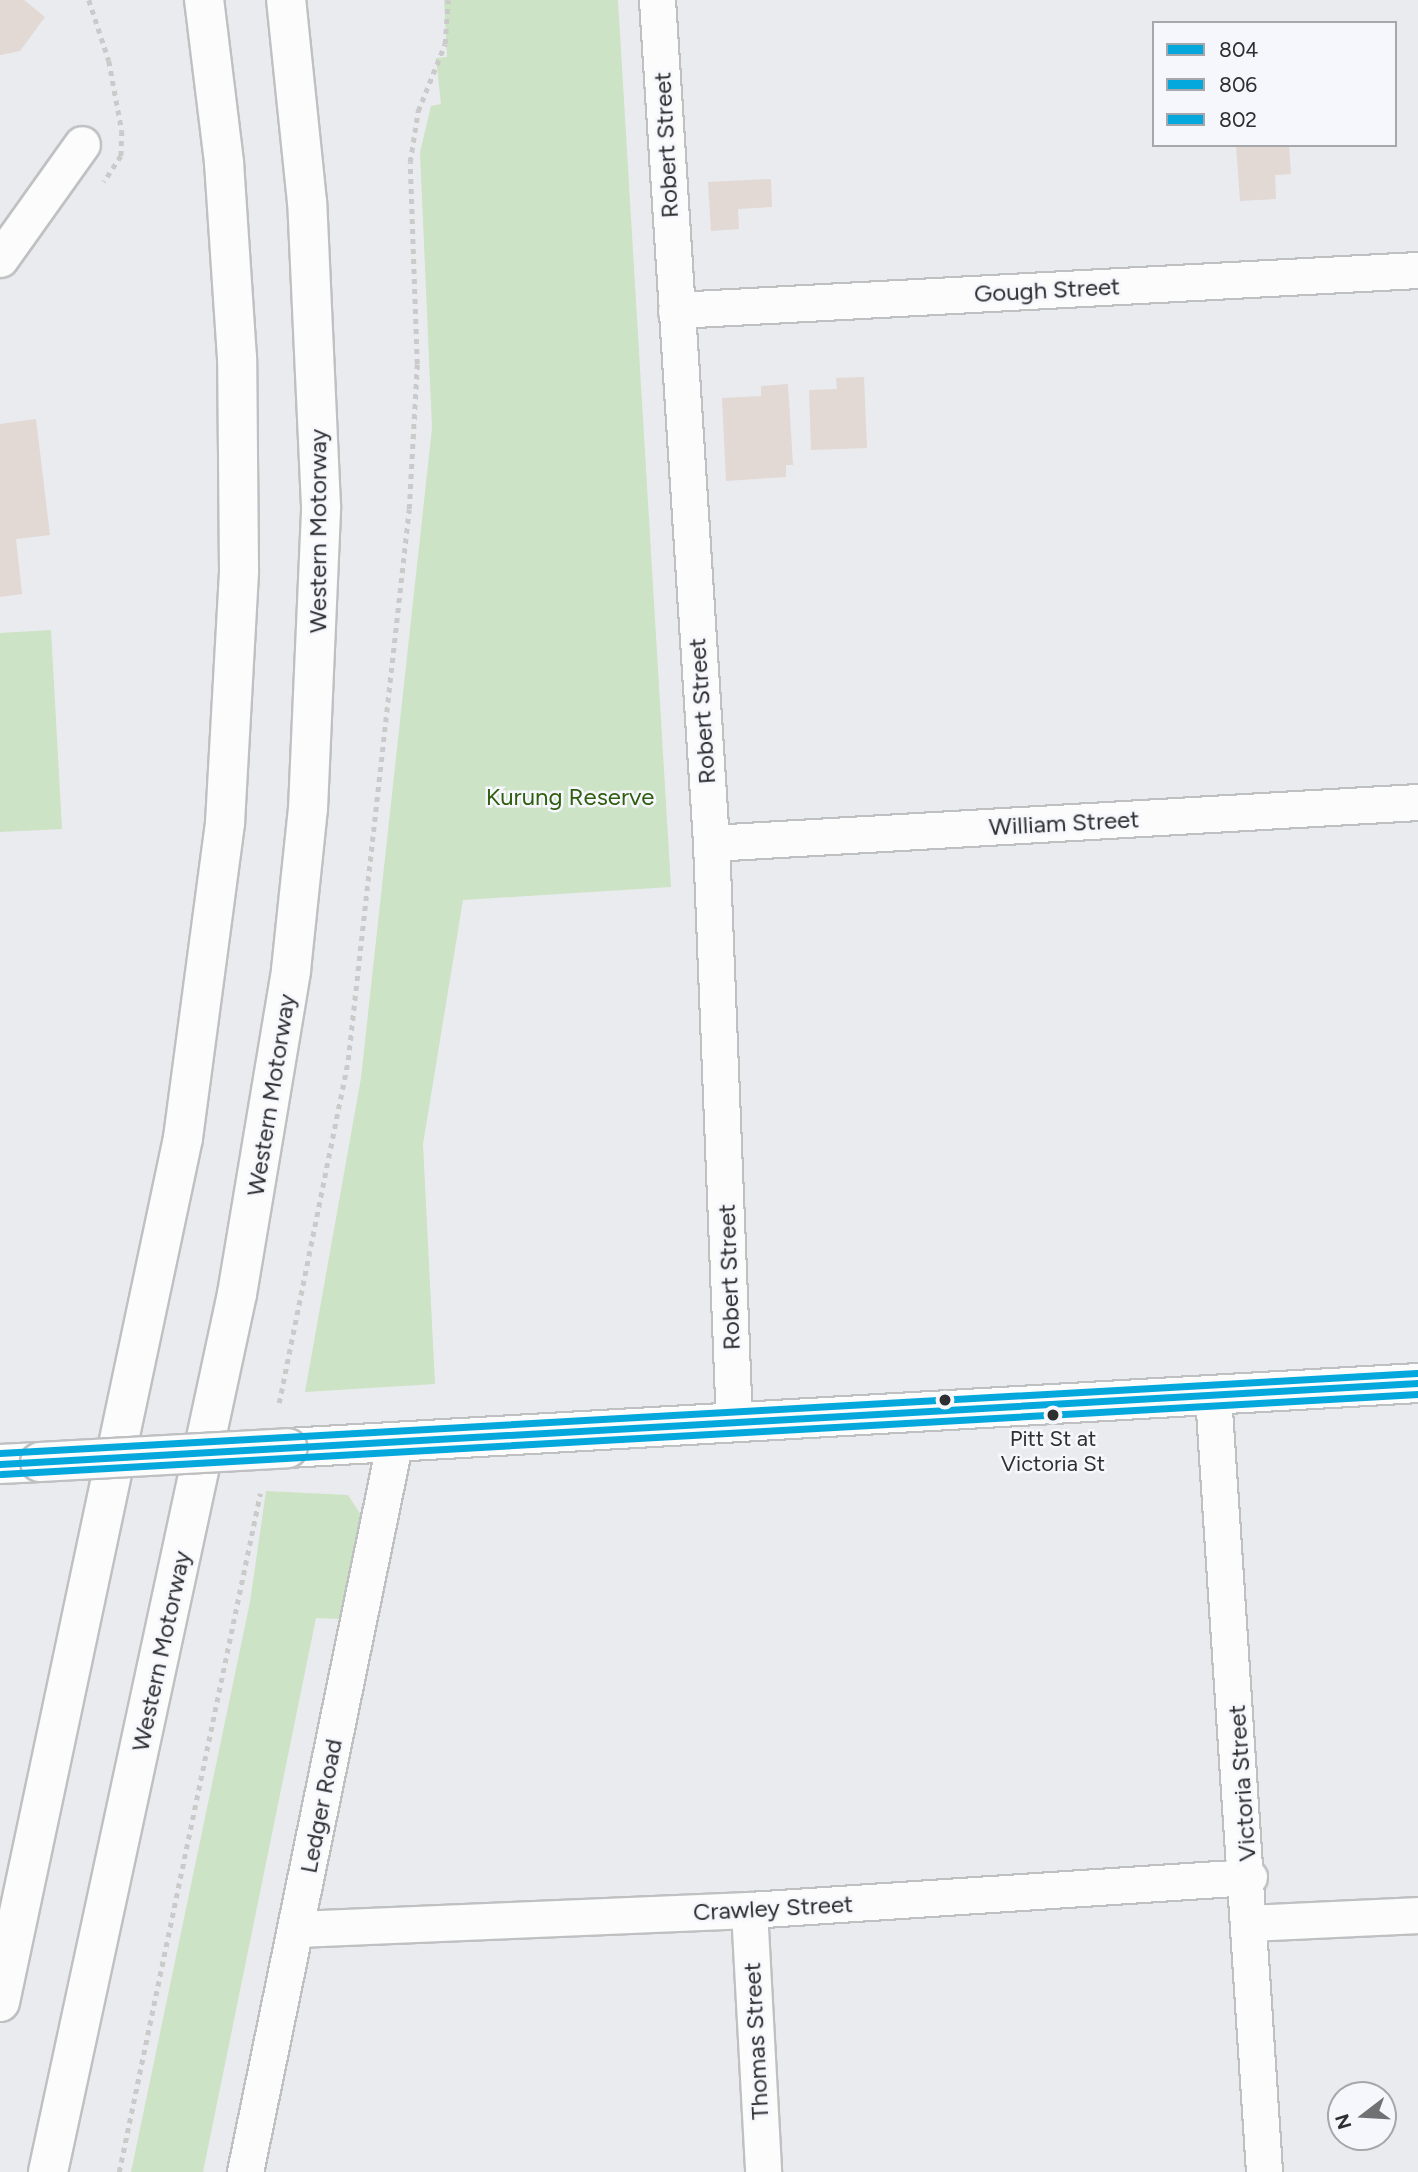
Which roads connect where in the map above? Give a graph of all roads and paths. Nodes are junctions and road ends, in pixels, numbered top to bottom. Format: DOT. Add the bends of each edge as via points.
graph roads {
  1 [pos="89,0"];
  2 [pos="204,0"];
  3 [pos="286,0"];
  4 [pos="448,0"];
  5 [pos="657,0"];
  6 [pos="82,144"];
  7 [pos="104,182"];
  8 [pos="0,259"];
  9 [pos="1418,270"];
  10 [pos="676,310"];
  11 [pos="1418,802"];
  12 [pos="711,843"];
  13 [pos="1418,1383"];
  14 [pos="1213,1395"];
  15 [pos="279,1403"];
  16 [pos="734,1422"];
  17 [pos="395,1440"];
  18 [pos="0,1464"];
  19 [pos="260,1494"];
  20 [pos="1249,1877"];
  21 [pos="749,1910"];
  22 [pos="1418,1915"];
  23 [pos="1250,1923"];
  24 [pos="297,1929"];
  25 [pos="0,2002"];
  26 [pos="48,2172"];
  27 [pos="119,2172"];
  28 [pos="245,2172"];
  29 [pos="763,2172"];
  30 [pos="1264,2172"];
  1 -- 7 [label="path" via="109,61 122,131 121,156"];
  2 -- 25 [label="main road" via="224,162 237,358 239,570 225,823 183,1138"];
  3 -- 26 [label="main road, Western Motorway" via="307,202 321,506 308,809 292,970 231,1320"];
  4 -- 15 [label="path" via="445,44 418,111 410,162 417,364 409,509 348,1060"];
  5 -- 10 [label="street, Robert Street"];
  6 -- 8 [label="street"];
  9 -- 10 [label="street, Gough Street"];
  10 -- 12 [label="street, Robert Street"];
  11 -- 12 [label="street, William Street"];
  12 -- 16 [label="street, Robert Street"];
  13 -- 14 [label="main road"];
  14 -- 16 [label="main road"];
  14 -- 20 [label="street, Victoria Street"];
  16 -- 17 [label="main road"];
  17 -- 18 [label="main road, bridge"];
  17 -- 24 [label="street, Ledger Road"];
  19 -- 27 [label="path"];
  20 -- 21 [label="street, Crawley Street"];
  20 -- 23 [label="street, Victoria Street"];
  21 -- 24 [label="street, Crawley Street"];
  21 -- 29 [label="street, Thomas Street"];
  22 -- 23 [label="street"];
  23 -- 30 [label="street, Victoria Street"];
  24 -- 28 [label="street, Ledger Road"];
}
